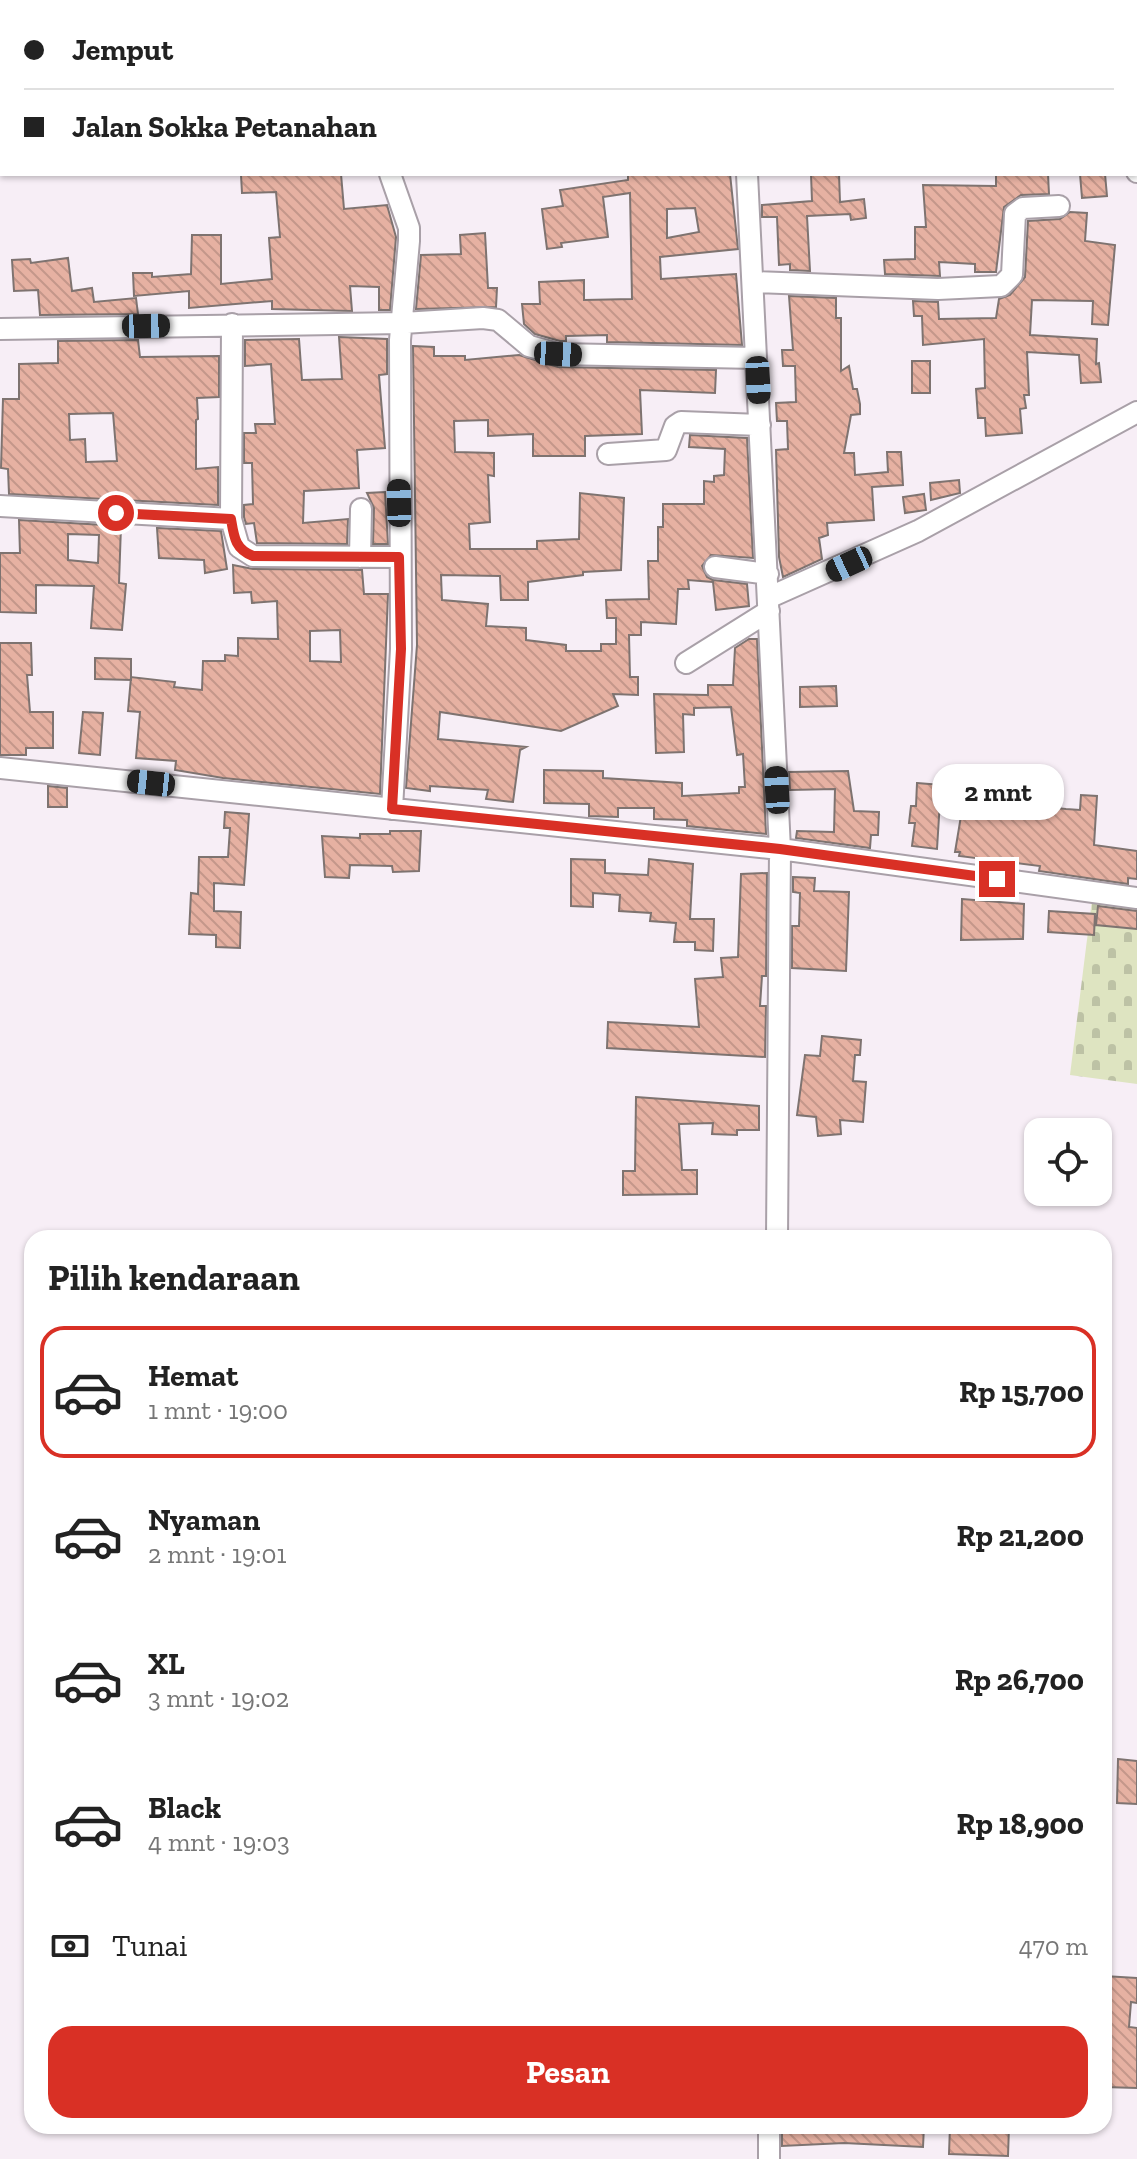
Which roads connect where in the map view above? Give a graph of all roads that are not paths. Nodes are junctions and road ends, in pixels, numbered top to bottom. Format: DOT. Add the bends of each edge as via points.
graph roads {
  1 [pos="391,176"];
  2 [pos="747,176"];
  3 [pos="1059,206"];
  4 [pos="753,282"];
  5 [pos="403,323"];
  6 [pos="232,324"];
  7 [pos="0,329"];
  8 [pos="756,358"];
  9 [pos="1137,412"];
  10 [pos="760,425"];
  11 [pos="608,454"];
  12 [pos="0,506"];
  13 [pos="361,509"];
  14 [pos="231,519"];
  15 [pos="360,557"];
  16 [pos="399,557"];
  17 [pos="715,567"];
  18 [pos="768,574"];
  19 [pos="770,604"];
  20 [pos="686,663"];
  21 [pos="0,768"];
  22 [pos="392,809"];
  23 [pos="780,849"];
  24 [pos="1137,898"];
  25 [pos="777,1230"];
  26 [pos="769,2134"];
  27 [pos="769,2159"];
  1 -- 5 [label="street" via="409,228"];
  2 -- 4 [label="street"];
  3 -- 4 [label="street" via="1023,208 1015,214 1012,275 1001,286 938,289"];
  4 -- 8 [label="street"];
  5 -- 6 [label="street"];
  5 -- 8 [label="street" via="491,318 523,343 558,354"];
  5 -- 16 [label="street"];
  6 -- 7 [label="street"];
  6 -- 14 [label="street"];
  8 -- 10 [label="street"];
  9 -- 19 [label="street"];
  10 -- 11 [label="street" via="681,422 666,450"];
  10 -- 18 [label="street"];
  12 -- 14 [label="street"];
  13 -- 15 [label="street"];
  14 -- 15 [label="street" via="236,543 253,556"];
  15 -- 16 [label="street"];
  16 -- 22 [label="street" via="401,649"];
  17 -- 18 [label="street"];
  18 -- 19 [label="street"];
  19 -- 20 [label="street"];
  19 -- 23 [label="street"];
  21 -- 22 [label="street"];
  22 -- 23 [label="street"];
  23 -- 24 [label="street"];
  23 -- 25 [label="street"];
  26 -- 27 [label="street"];
}
